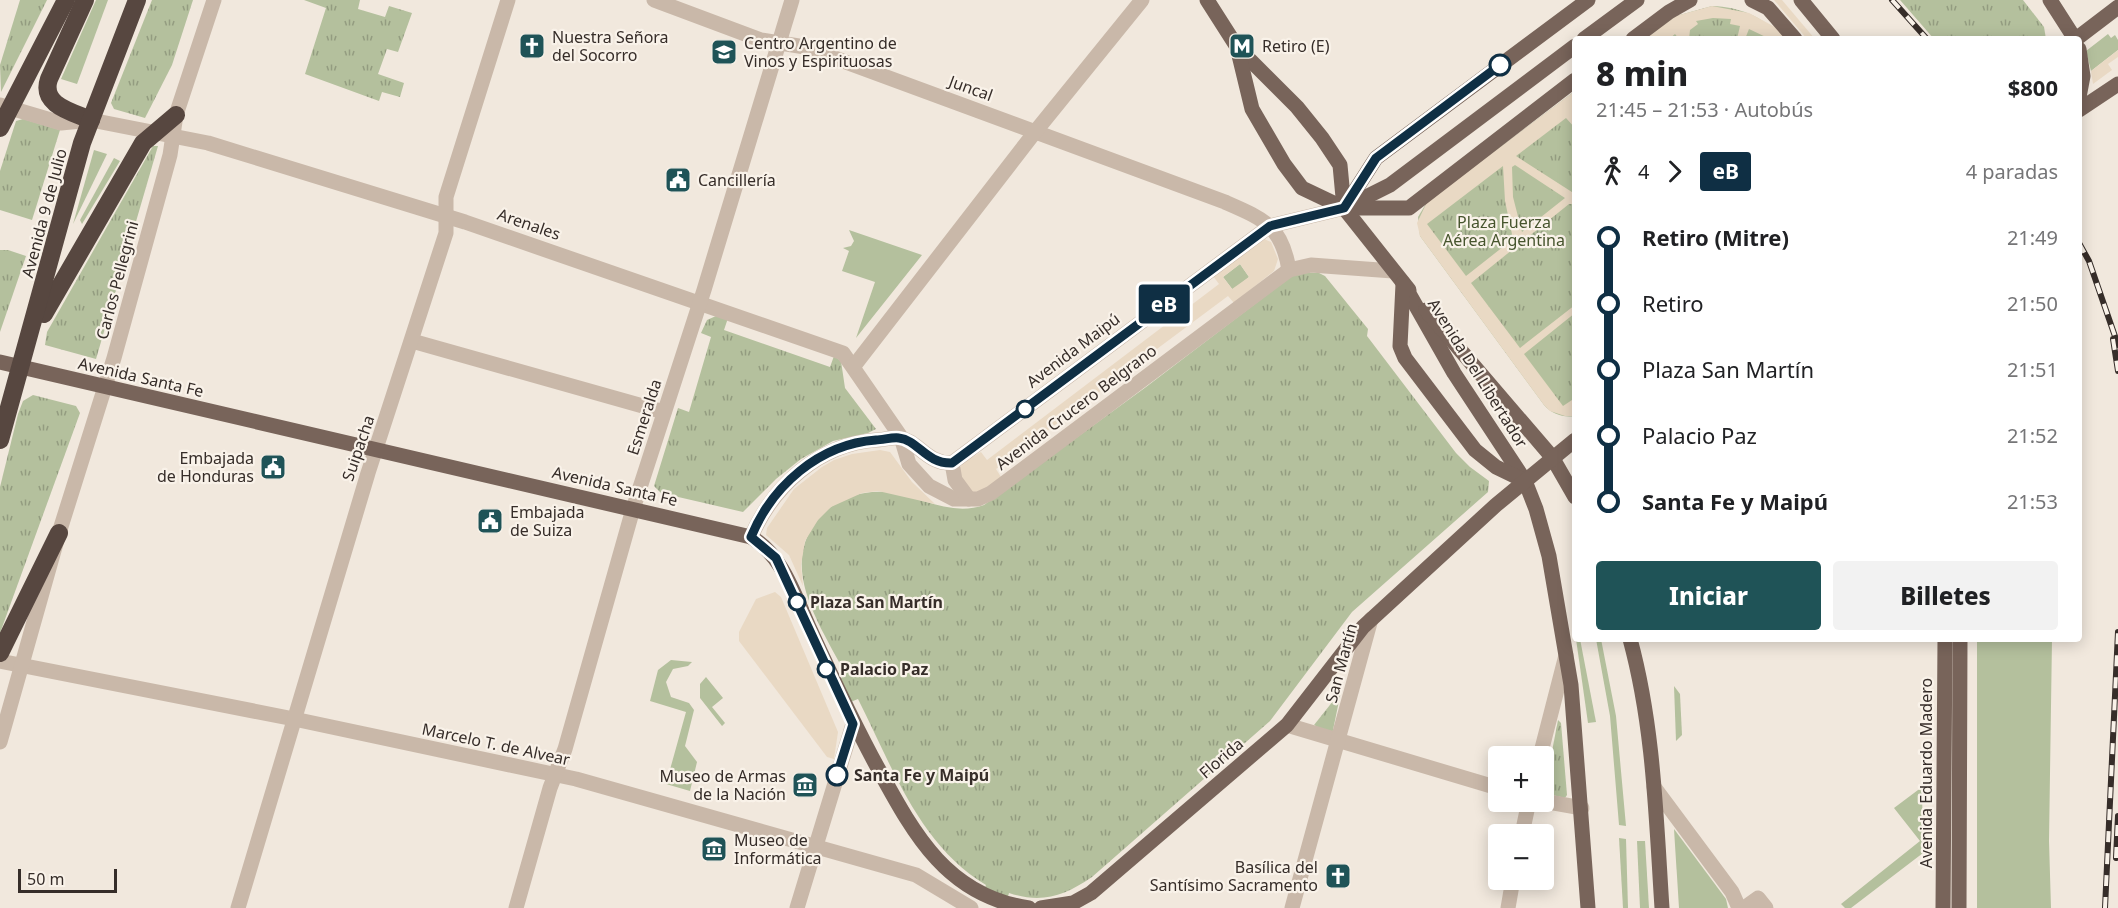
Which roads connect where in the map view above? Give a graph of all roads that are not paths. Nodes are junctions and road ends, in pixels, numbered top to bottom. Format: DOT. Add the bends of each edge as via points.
graph roads {
  1 [pos="66,0"];
  2 [pos="85,0"];
  3 [pos="137,0"];
  4 [pos="214,0"];
  5 [pos="508,0"];
  6 [pos="654,0"];
  7 [pos="792,0"];
  8 [pos="1142,0"];
  9 [pos="1207,0"];
  10 [pos="1588,0"];
  11 [pos="1637,0"];
  12 [pos="1666,0"];
  13 [pos="1690,0"];
  14 [pos="1752,0"];
  15 [pos="1801,0"];
  16 [pos="2050,0"];
  17 [pos="2118,7"];
  18 [pos="1659,19"];
  19 [pos="1588,36"];
  20 [pos="1637,36"];
  21 [pos="1792,36"];
  22 [pos="1831,36"];
  23 [pos="2074,36"];
  24 [pos="2080,36"];
  25 [pos="779,42"];
  26 [pos="1237,47"];
  27 [pos="1572,48"];
  28 [pos="1572,82"];
  29 [pos="2118,84"];
  30 [pos="4,106"];
  31 [pos="2082,108"];
  32 [pos="176,115"];
  33 [pos="91,120"];
  34 [pos="0,128"];
  35 [pos="1035,132"];
  36 [pos="152,134"];
  37 [pos="174,137"];
  38 [pos="1344,208"];
  39 [pos="444,215"];
  40 [pos="1270,226"];
  41 [pos="1289,270"];
  42 [pos="1398,277"];
  43 [pos="700,303"];
  44 [pos="31,336"];
  45 [pos="412,340"];
  46 [pos="0,362"];
  47 [pos="854,366"];
  48 [pos="20,367"];
  49 [pos="106,387"];
  50 [pos="664,412"];
  51 [pos="900,437"];
  52 [pos="0,440"];
  53 [pos="1572,442"];
  54 [pos="376,450"];
  55 [pos="1552,457"];
  56 [pos="952,463"];
  57 [pos="1524,481"];
  58 [pos="1572,492"];
  59 [pos="969,499"];
  60 [pos="633,509"];
  61 [pos="59,533"];
  62 [pos="751,537"];
  63 [pos="1371,619"];
  64 [pos="1631,642"];
  65 [pos="1945,642"];
  66 [pos="1960,642"];
  67 [pos="1567,652"];
  68 [pos="0,653"];
  69 [pos="0,660"];
  70 [pos="22,665"];
  71 [pos="294,719"];
  72 [pos="853,724"];
  73 [pos="1287,725"];
  74 [pos="1339,741"];
  75 [pos="0,742"];
  76 [pos="1543,746"];
  77 [pos="556,774"];
  78 [pos="1488,785"];
  79 [pos="1654,787"];
  80 [pos="1554,803"];
  81 [pos="1582,808"];
  82 [pos="816,845"];
  83 [pos="1512,890"];
  84 [pos="1080,904"];
  85 [pos="238,908"];
  86 [pos="516,908"];
  87 [pos="797,908"];
  88 [pos="971,908"];
  89 [pos="1029,908"];
  90 [pos="1041,908"];
  91 [pos="1292,908"];
  92 [pos="1508,908"];
  93 [pos="1588,908"];
  94 [pos="1662,908"];
  95 [pos="1738,908"];
  96 [pos="1744,908"];
  97 [pos="1766,908"];
  98 [pos="1943,908"];
  99 [pos="1959,908"];
  1 -- 30 [label="highway"];
  2 -- 33 [label="highway" via="47,91 56,105"];
  3 -- 33 [label="highway, Avenida 9 de Julio"];
  4 -- 32 [label="street, Carlos Pellegrini"];
  5 -- 39 [label="street, Suipacha" via="446,197"];
  6 -- 25 [label="street, Juncal" via="761,40"];
  7 -- 25 [label="street, Esmeralda"];
  8 -- 35 [label="street"];
  9 -- 26 [label="main road, Avenida Del Libertador"];
  10 -- 38 [label="main road" via="1376,158"];
  11 -- 19 [label="main road"];
  12 -- 18 [label="main road"];
  13 -- 18 [label="main road"];
  14 -- 21 [label="main road" via="1768,8"];
  15 -- 22 [label="main road"];
  16 -- 23 [label="main road"];
  17 -- 24 [label="main road"];
  18 -- 20 [label="main road"];
  25 -- 35 [label="street, Juncal" via="805,46"];
  25 -- 43 [label="street, Esmeralda"];
  26 -- 38 [label="main road, Avenida Del Libertador" via="1297,107 1340,165"];
  26 -- 38 [label="main road, Avenida Del Libertador" via="1252,109 1284,164 1302,188"];
  27 -- 38 [label="main road" via="1390,185"];
  28 -- 38 [label="main road" via="1409,208"];
  29 -- 31 [label="main road"];
  30 -- 33 [label="street, Arenales" via="61,123"];
  30 -- 34 [label="highway"];
  32 -- 36 [label="highway"];
  32 -- 37 [label="street, Carlos Pellegrini"];
  33 -- 36 [label="street, Arenales"];
  33 -- 44 [label="highway, Avenida 9 de Julio"];
  35 -- 40 [label="street, Juncal" via="1225,202"];
  35 -- 47 [label="street"];
  36 -- 37 [label="street, Arenales"];
  36 -- 44 [label="highway" via="143,143"];
  37 -- 39 [label="street, Arenales" via="208,143"];
  37 -- 49 [label="street, Carlos Pellegrini"];
  38 -- 40 [label="street, Avenida Maipú"];
  38 -- 42 [label="main road, Avenida Del Libertador"];
  39 -- 43 [label="street, Arenales"];
  39 -- 45 [label="street, Suipacha" via="446,233"];
  40 -- 41 [label="street" via="1281,238"];
  40 -- 56 [label="street, Avenida Maipú"];
  41 -- 42 [label="street, Avenida Crucero Belgrano" via="1311,265"];
  41 -- 59 [label="street, Avenida Crucero Belgrano" via="991,493"];
  42 -- 55 [label="main road, Avenida Del Libertador"];
  42 -- 57 [label="main road, Avenida Del Libertador"];
  42 -- 57 [label="main road" via="1400,346 1406,358 1475,450 1496,467"];
  43 -- 47 [label="street, Arenales" via="843,353"];
  43 -- 50 [label="street, Esmeralda"];
  44 -- 48 [label="highway, Avenida 9 de Julio"];
  45 -- 50 [label="street"];
  45 -- 54 [label="street, Suipacha"];
  46 -- 48 [label="main road, Avenida Santa Fe"];
  47 -- 51 [label="street, Arenales"];
  48 -- 49 [label="main road, Avenida Santa Fe"];
  48 -- 52 [label="highway, Avenida 9 de Julio"];
  49 -- 54 [label="main road, Avenida Santa Fe"];
  49 -- 61 [label="street, Carlos Pellegrini"];
  50 -- 60 [label="street, Esmeralda"];
  51 -- 56 [label="street" via="939,463"];
  51 -- 59 [label="street, Arenales" via="909,464 929,486 954,499"];
  51 -- 62 [label="street" via="867,441 820,456 786,483 767,505"];
  53 -- 55 [label="main road, San Martín"];
  54 -- 60 [label="main road, Avenida Santa Fe"];
  54 -- 71 [label="street, Suipacha"];
  55 -- 57 [label="main road, San Martín"];
  55 -- 58 [label="main road, Avenida Del Libertador"];
  56 -- 59 [label="street" via="955,480"];
  57 -- 63 [label="main road, San Martín"];
  57 -- 67 [label="main road, Avenida Del Libertador" via="1549,556"];
  60 -- 62 [label="main road, Avenida Santa Fe"];
  60 -- 77 [label="street, Esmeralda"];
  61 -- 68 [label="highway"];
  61 -- 70 [label="street, Carlos Pellegrini"];
  62 -- 72 [label="main road, Avenida Santa Fe" via="776,558"];
  63 -- 73 [label="main road, Florida"];
  63 -- 74 [label="street, San Martín"];
  64 -- 79 [label="main road" via="1650,739"];
  65 -- 98 [label="main road, Avenida Eduardo Madero"];
  66 -- 99 [label="main road, Avenida Eduardo Madero"];
  67 -- 76 [label="street"];
  67 -- 81 [label="main road, Avenida Del Libertador"];
  69 -- 70 [label="street, Marcelo T. de Alvear"];
  70 -- 71 [label="street, Marcelo T. de Alvear"];
  70 -- 75 [label="street, Carlos Pellegrini"];
  71 -- 77 [label="street, Marcelo T. de Alvear"];
  71 -- 85 [label="street, Suipacha"];
  72 -- 82 [label="street"];
  72 -- 89 [label="main road, Avenida Santa Fe" via="909,824 933,858 987,896"];
  73 -- 74 [label="street"];
  73 -- 84 [label="main road, Florida"];
  74 -- 78 [label="street"];
  74 -- 91 [label="street, San Martín"];
  77 -- 82 [label="street, Marcelo T. de Alvear"];
  77 -- 86 [label="street, Esmeralda"];
  79 -- 94 [label="main road"];
  79 -- 95 [label="street" via="1732,892"];
  80 -- 81 [label="street"];
  81 -- 93 [label="main road, Avenida Del Libertador"];
  82 -- 87 [label="street"];
  82 -- 88 [label="street, Marcelo T. de Alvear" via="916,875"];
  83 -- 92 [label="street"];
  84 -- 90 [label="main road"];
  96 -- 97 [label="street" via="1758,898"];
}
